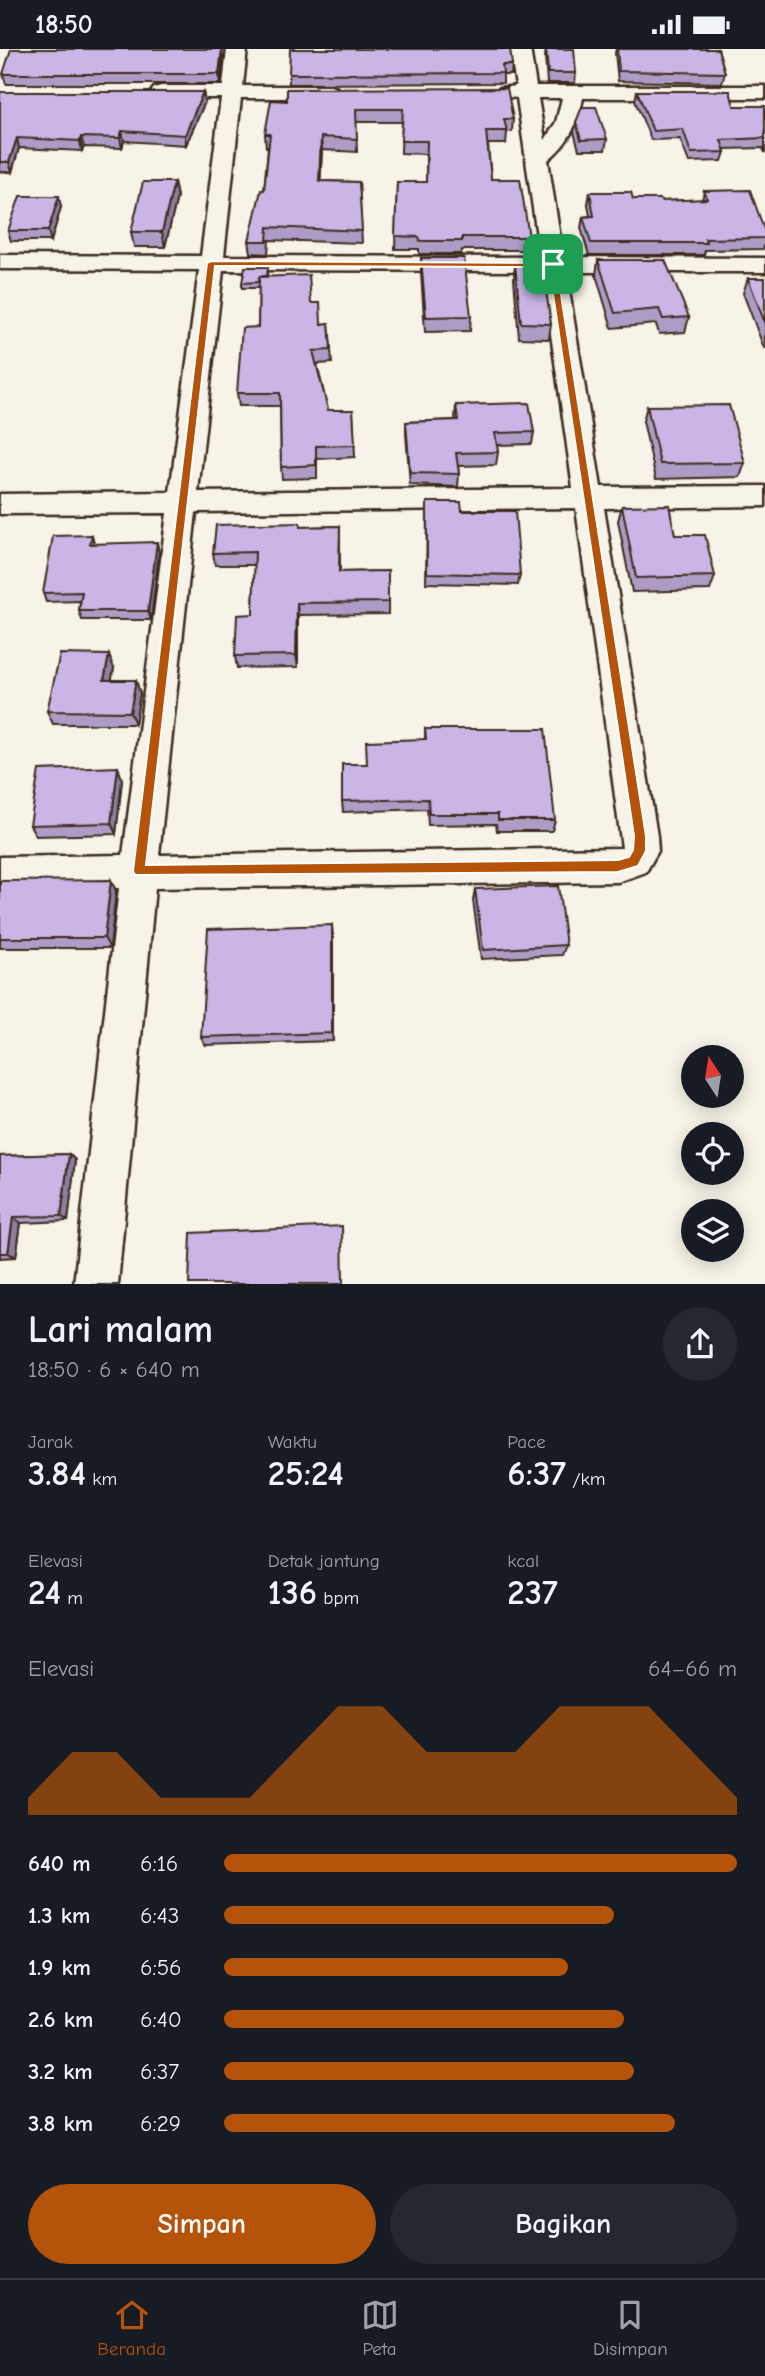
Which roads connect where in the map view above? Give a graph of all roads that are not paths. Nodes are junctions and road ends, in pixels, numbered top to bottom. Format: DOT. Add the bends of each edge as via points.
graph roads {
  1 [pos="237,49"];
  2 [pos="520,49"];
  3 [pos="136,92"];
  4 [pos="232,92"];
  5 [pos="353,92"];
  6 [pos="487,92"];
  7 [pos="528,92"];
  8 [pos="574,92"];
  9 [pos="765,92"];
  10 [pos="537,157"];
  11 [pos="0,262"];
  12 [pos="211,263"];
  13 [pos="553,264"];
  14 [pos="765,265"];
  15 [pos="765,496"];
  16 [pos="590,499"];
  17 [pos="0,503"];
  18 [pos="184,503"];
  19 [pos="139,871"];
  20 [pos="0,873"];
  21 [pos="96,1284"];
  1 -- 4 [label="street"];
  2 -- 7 [label="street"];
  3 -- 4 [label="street"];
  4 -- 5 [label="street"];
  4 -- 12 [label="street"];
  6 -- 7 [label="street"];
  7 -- 8 [label="street"];
  7 -- 10 [label="street"];
  8 -- 9 [label="street"];
  8 -- 10 [label="street" via="564,131 557,143"];
  10 -- 13 [label="street"];
  11 -- 12 [label="street"];
  12 -- 13 [label="street"];
  12 -- 18 [label="street"];
  13 -- 14 [label="street"];
  13 -- 16 [label="street"];
  15 -- 16 [label="street"];
  16 -- 18 [label="street"];
  16 -- 19 [label="street" via="640,836 634,862 618,866"];
  17 -- 18 [label="street"];
  18 -- 19 [label="street"];
  19 -- 20 [label="street"];
  19 -- 21 [label="street"];
}
